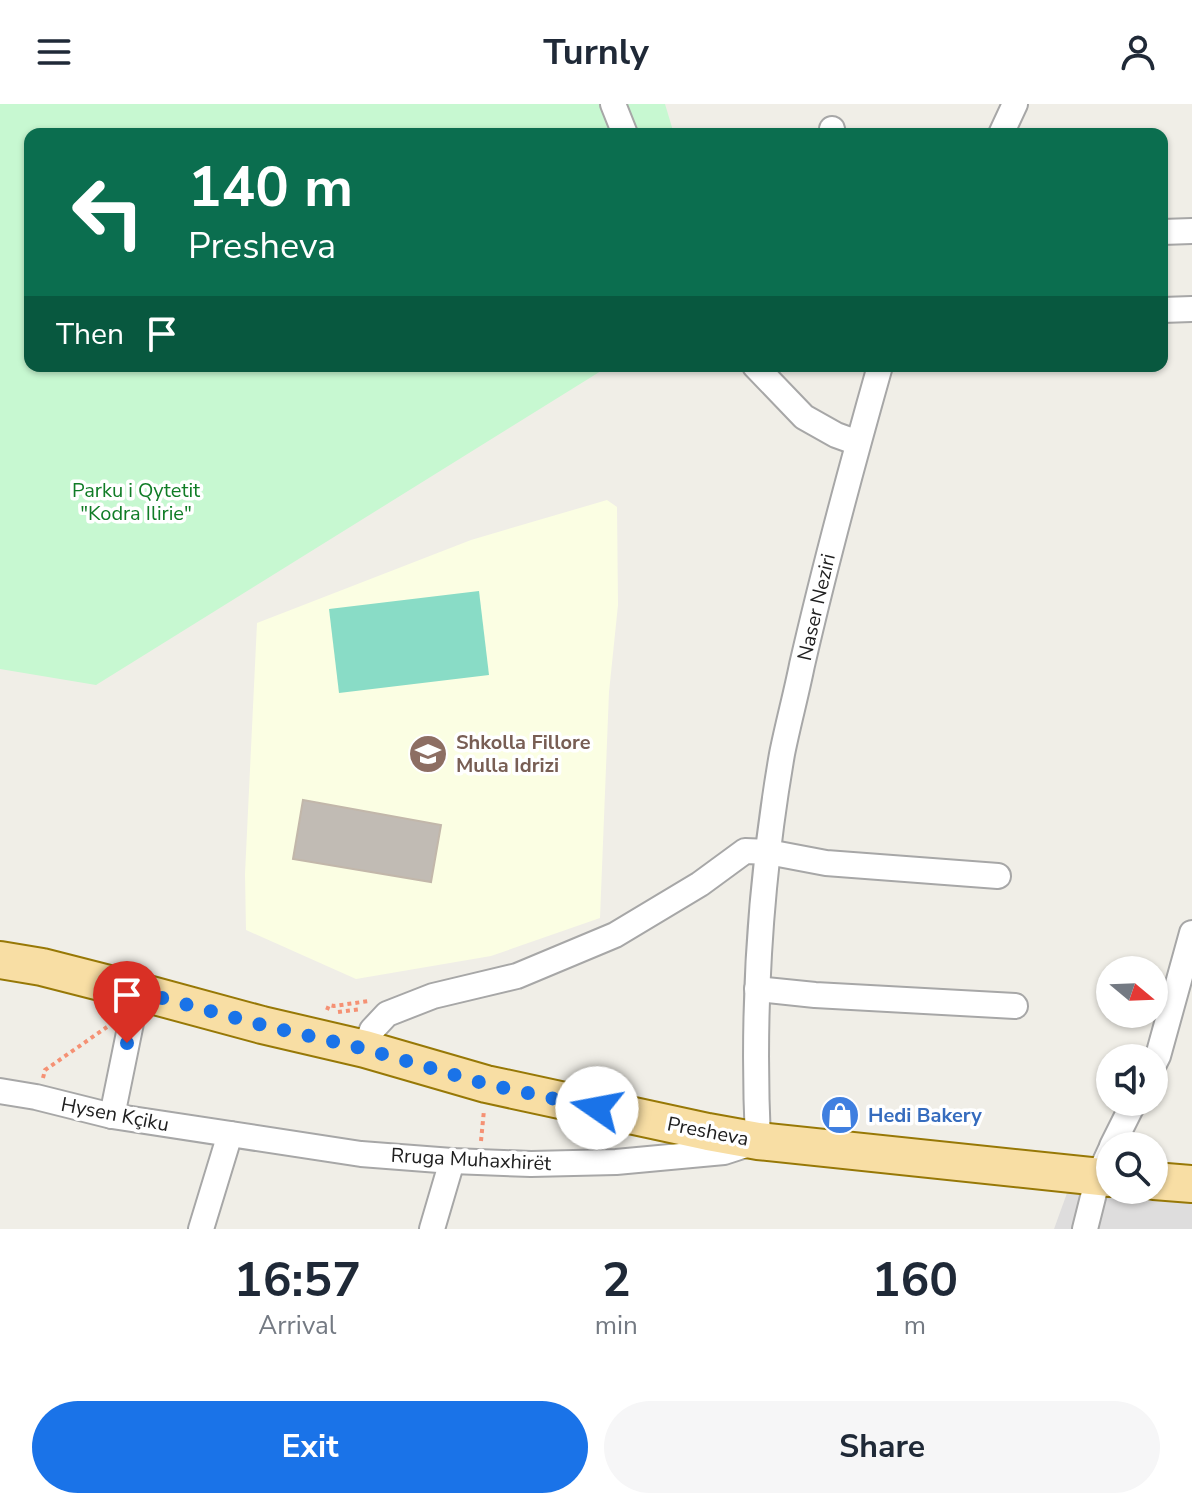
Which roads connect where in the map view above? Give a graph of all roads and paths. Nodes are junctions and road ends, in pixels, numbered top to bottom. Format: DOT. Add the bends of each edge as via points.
graph roads {
  1 [pos="613,104"];
  2 [pos="1015,104"];
  3 [pos="623,128"];
  4 [pos="1004,128"];
  5 [pos="1192,231"];
  6 [pos="1168,232"];
  7 [pos="1192,309"];
  8 [pos="1168,310"];
  9 [pos="761,372"];
  10 [pos="878,372"];
  11 [pos="858,443"];
  12 [pos="768,852"];
  13 [pos="998,876"];
  14 [pos="1192,933"];
  15 [pos="0,960"];
  16 [pos="757,989"];
  17 [pos="136,1005"];
  18 [pos="1015,1006"];
  19 [pos="369,1008"];
  20 [pos="327,1010"];
  21 [pos="1161,1044"];
  22 [pos="365,1049"];
  23 [pos="486,1084"];
  24 [pos="0,1091"];
  25 [pos="36,1097"];
  26 [pos="112,1116"];
  27 [pos="230,1134"];
  28 [pos="758,1141"];
  29 [pos="452,1161"];
  30 [pos="481,1162"];
  31 [pos="1096,1162"];
  32 [pos="1168,1182"];
  33 [pos="1192,1184"];
  34 [pos="1096,1197"];
  35 [pos="201,1229"];
  36 [pos="432,1229"];
  37 [pos="1085,1229"];
  1 -- 3 [label="street"];
  2 -- 4 [label="street"];
  5 -- 6 [label="street"];
  7 -- 8 [label="street"];
  9 -- 11 [label="street" via="804,417"];
  10 -- 11 [label="street, Naser Neziri"];
  11 -- 12 [label="street, Naser Neziri" via="786,738"];
  12 -- 13 [label="street" via="826,863"];
  12 -- 16 [label="street, Naser Neziri"];
  12 -- 22 [label="street" via="745,851 615,935 517,976 433,996 387,1014 372,1030"];
  14 -- 21 [label="street"];
  15 -- 17 [label="main road, Presheva" via="42,967"];
  16 -- 18 [label="street"];
  16 -- 28 [label="street, Naser Neziri"];
  17 -- 22 [label="main road, Presheva" via="262,1025"];
  17 -- 25 [label="path" via="45,1070"];
  17 -- 26 [label="street"];
  19 -- 20 [label="path"];
  22 -- 23 [label="main road, Presheva"];
  23 -- 28 [label="main road, Presheva"];
  23 -- 30 [label="path"];
  24 -- 25 [label="street, Hysen Kçiku"];
  25 -- 26 [label="street, Hysen Kçiku"];
  26 -- 27 [label="street, Hysen Kçiku"];
  27 -- 29 [label="street, Rruga Muhaxhirët" via="361,1154"];
  27 -- 35 [label="street"];
  28 -- 30 [label="street, Rruga Muhaxhirët" via="724,1152 616,1162"];
  28 -- 31 [label="main road, Presheva"];
  29 -- 30 [label="street, Rruga Muhaxhirët"];
  29 -- 36 [label="street"];
  32 -- 33 [label="main road"];
  34 -- 37 [label="street"];
}
